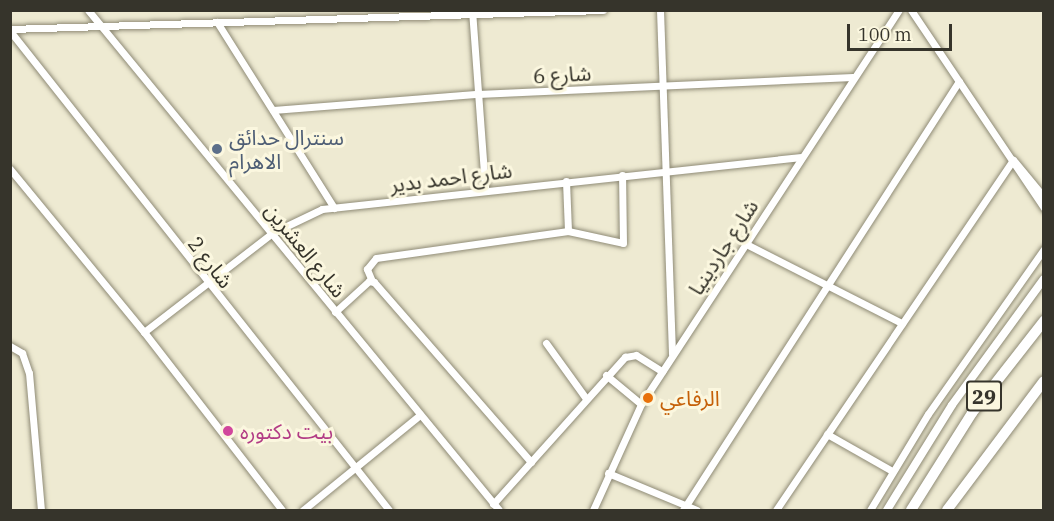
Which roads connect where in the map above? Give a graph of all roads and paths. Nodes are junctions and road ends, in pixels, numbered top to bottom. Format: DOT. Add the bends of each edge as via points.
graph roads {
  1 [pos="88,10"];
  2 [pos="603,10"];
  3 [pos="660,10"];
  4 [pos="899,10"];
  5 [pos="911,10"];
  6 [pos="473,13"];
  7 [pos="217,22"];
  8 [pos="102,28"];
  9 [pos="10,30"];
  10 [pos="852,77"];
  11 [pos="959,81"];
  12 [pos="664,86"];
  13 [pos="478,94"];
  14 [pos="273,110"];
  15 [pos="801,157"];
  16 [pos="1014,161"];
  17 [pos="10,169"];
  18 [pos="666,169"];
  19 [pos="622,175"];
  20 [pos="566,181"];
  21 [pos="485,189"];
  22 [pos="1044,197"];
  23 [pos="334,208"];
  24 [pos="1044,208"];
  25 [pos="568,231"];
  26 [pos="272,233"];
  27 [pos="746,244"];
  28 [pos="1044,249"];
  29 [pos="1044,279"];
  30 [pos="372,281"];
  31 [pos="207,284"];
  32 [pos="829,286"];
  33 [pos="335,312"];
  34 [pos="1044,321"];
  35 [pos="902,324"];
  36 [pos="144,332"];
  37 [pos="546,344"];
  38 [pos="10,346"];
  39 [pos="672,354"];
  40 [pos="662,371"];
  41 [pos="606,375"];
  42 [pos="1044,381"];
  43 [pos="585,397"];
  44 [pos="641,404"];
  45 [pos="420,415"];
  46 [pos="827,434"];
  47 [pos="531,462"];
  48 [pos="355,467"];
  49 [pos="892,471"];
  50 [pos="608,473"];
  51 [pos="493,504"];
  52 [pos="684,508"];
  53 [pos="41,510"];
  54 [pos="282,510"];
  55 [pos="303,510"];
  56 [pos="389,510"];
  57 [pos="499,510"];
  58 [pos="593,510"];
  59 [pos="697,510"];
  60 [pos="776,510"];
  61 [pos="870,510"];
  62 [pos="887,510"];
  63 [pos="911,510"];
  64 [pos="947,510"];
  1 -- 8 [label="street, شارع العشرين"];
  2 -- 6 [label="street"];
  3 -- 12 [label="street"];
  4 -- 10 [label="street, شارع جاردينيا"];
  5 -- 11 [label="street"];
  6 -- 7 [label="street"];
  6 -- 13 [label="street"];
  7 -- 8 [label="street"];
  7 -- 14 [label="street"];
  8 -- 9 [label="street"];
  8 -- 26 [label="street, شارع العشرين"];
  9 -- 31 [label="street, شارع 2"];
  10 -- 12 [label="street, شارع 6"];
  10 -- 15 [label="street, شارع جاردينيا"];
  11 -- 16 [label="street"];
  11 -- 32 [label="street"];
  12 -- 13 [label="street, شارع 6"];
  12 -- 18 [label="street"];
  13 -- 14 [label="street, شارع 6"];
  13 -- 21 [label="street"];
  14 -- 23 [label="street"];
  15 -- 18 [label="street, شارع احمد بدير"];
  15 -- 27 [label="street, شارع جاردينيا"];
  16 -- 22 [label="street"];
  16 -- 24 [label="street"];
  16 -- 35 [label="street"];
  17 -- 36 [label="street"];
  18 -- 19 [label="street, شارع احمد بدير"];
  18 -- 39 [label="street"];
  19 -- 20 [label="street, شارع احمد بدير"];
  19 -- 25 [label="street" via="624,242"];
  20 -- 21 [label="street, شارع احمد بدير"];
  20 -- 25 [label="street"];
  21 -- 23 [label="street, شارع احمد بدير"];
  23 -- 26 [label="street, شارع احمد بدير" via="311,213"];
  25 -- 30 [label="street" via="376,258 368,265"];
  26 -- 31 [label="street, شارع احمد بدير"];
  26 -- 33 [label="street, شارع العشرين"];
  27 -- 32 [label="street"];
  27 -- 39 [label="street, شارع جاردينيا"];
  28 -- 49 [label="street"];
  29 -- 62 [label="main road" via="952,405"];
  30 -- 33 [label="street"];
  30 -- 47 [label="street"];
  31 -- 36 [label="street, شارع احمد بدير"];
  31 -- 48 [label="street, شارع 2"];
  32 -- 35 [label="street"];
  32 -- 52 [label="street"];
  33 -- 45 [label="street, شارع العشرين"];
  34 -- 63 [label="highway, 29" via="972,413"];
  35 -- 46 [label="street"];
  36 -- 54 [label="street"];
  37 -- 43 [label="street"];
  38 -- 53 [label="street" via="22,353 29,373"];
  39 -- 40 [label="street, شارع جاردينيا"];
  40 -- 41 [label="street" via="632,354"];
  40 -- 44 [label="street, شارع جاردينيا"];
  41 -- 43 [label="street"];
  41 -- 44 [label="street"];
  42 -- 64 [label="highway, 29"];
  43 -- 47 [label="street"];
  44 -- 50 [label="street, شارع جاردينيا"];
  45 -- 48 [label="street"];
  45 -- 51 [label="street, شارع العشرين"];
  46 -- 49 [label="street"];
  46 -- 60 [label="street"];
  47 -- 51 [label="street"];
  48 -- 55 [label="street"];
  48 -- 56 [label="street, شارع 2"];
  49 -- 61 [label="street"];
  50 -- 52 [label="street"];
  50 -- 58 [label="street, شارع جاردينيا"];
  51 -- 57 [label="street, شارع العشرين"];
  52 -- 59 [label="street"];
}
